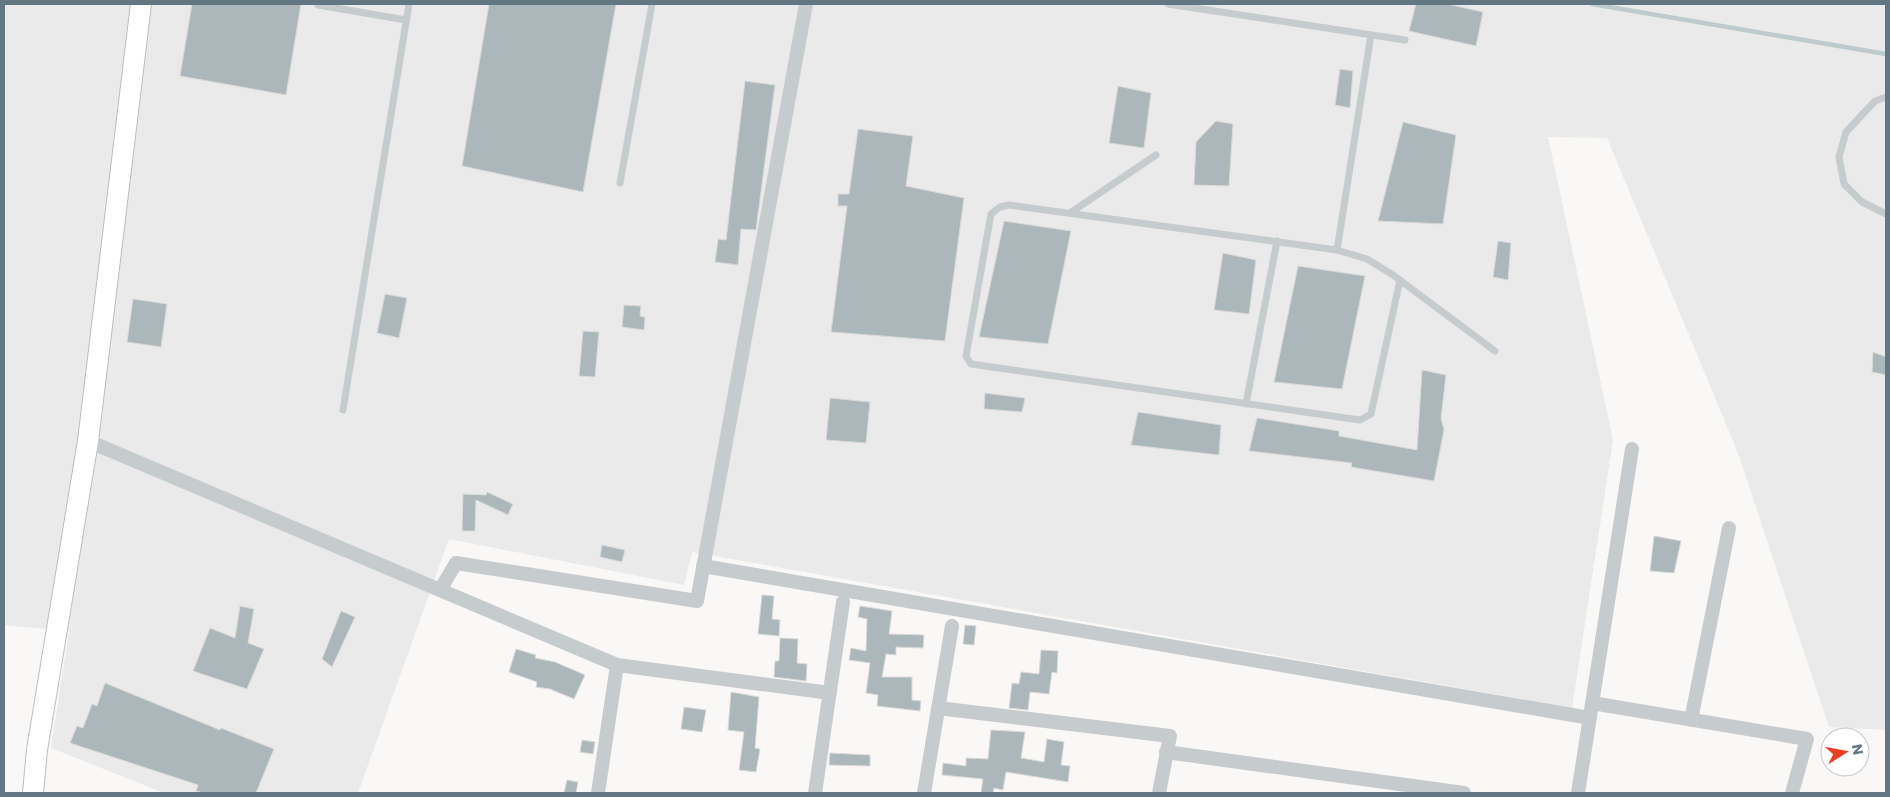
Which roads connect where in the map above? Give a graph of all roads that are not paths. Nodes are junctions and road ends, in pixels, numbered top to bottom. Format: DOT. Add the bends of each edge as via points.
graph roads {
  1 [pos="141,4"];
  2 [pos="409,4"];
  3 [pos="652,4"];
  4 [pos="806,4"];
  5 [pos="1168,4"];
  6 [pos="318,5"];
  7 [pos="406,20"];
  8 [pos="1371,35"];
  9 [pos="1405,40"];
  10 [pos="1886,97"];
  11 [pos="1156,155"];
  12 [pos="620,183"];
  13 [pos="1070,213"];
  14 [pos="1886,214"];
  15 [pos="1277,241"];
  16 [pos="1338,250"];
  17 [pos="1400,280"];
  18 [pos="1495,351"];
  19 [pos="1246,404"];
  20 [pos="343,410"];
  21 [pos="88,440"];
  22 [pos="1632,449"];
  23 [pos="1729,528"];
  24 [pos="703,566"];
  25 [pos="440,590"];
  26 [pos="843,602"];
  27 [pos="952,626"];
  28 [pos="617,664"];
  29 [pos="830,693"];
  30 [pos="1592,703"];
  31 [pos="938,708"];
  32 [pos="1590,718"];
  33 [pos="1691,720"];
  34 [pos="1166,752"];
  35 [pos="33,793"];
  36 [pos="598,793"];
  37 [pos="815,793"];
  38 [pos="924,793"];
  39 [pos="1159,793"];
  40 [pos="1464,793"];
  41 [pos="1578,793"];
  42 [pos="1792,793"];
  1 -- 21 [label="street"];
  2 -- 7 [label="lane"];
  3 -- 12 [label="lane"];
  4 -- 24 [label="street"];
  5 -- 8 [label="lane"];
  6 -- 7 [label="lane"];
  7 -- 20 [label="lane"];
  8 -- 9 [label="lane"];
  8 -- 16 [label="lane"];
  10 -- 14 [label="lane" via="1875,101 1846,132 1839,157 1844,184 1862,202"];
  11 -- 13 [label="lane"];
  13 -- 15 [label="lane"];
  13 -- 19 [label="lane" via="1009,205 991,214 966,356 968,362"];
  15 -- 16 [label="lane"];
  15 -- 19 [label="lane"];
  16 -- 17 [label="lane" via="1367,259"];
  17 -- 18 [label="lane"];
  17 -- 19 [label="lane" via="1372,414 1360,420"];
  21 -- 25 [label="street"];
  21 -- 35 [label="street" via="37,750"];
  22 -- 30 [label="street"];
  23 -- 33 [label="street"];
  24 -- 25 [label="street" via="697,601 456,563"];
  24 -- 32 [label="street"];
  25 -- 28 [label="street"];
  26 -- 29 [label="street"];
  27 -- 31 [label="street"];
  28 -- 29 [label="street"];
  28 -- 36 [label="street"];
  29 -- 37 [label="street"];
  30 -- 32 [label="street"];
  30 -- 33 [label="street"];
  31 -- 34 [label="street" via="1170,736"];
  31 -- 38 [label="street"];
  32 -- 41 [label="street"];
  33 -- 42 [label="street" via="1807,739"];
  34 -- 39 [label="street"];
  34 -- 40 [label="street"];
}
